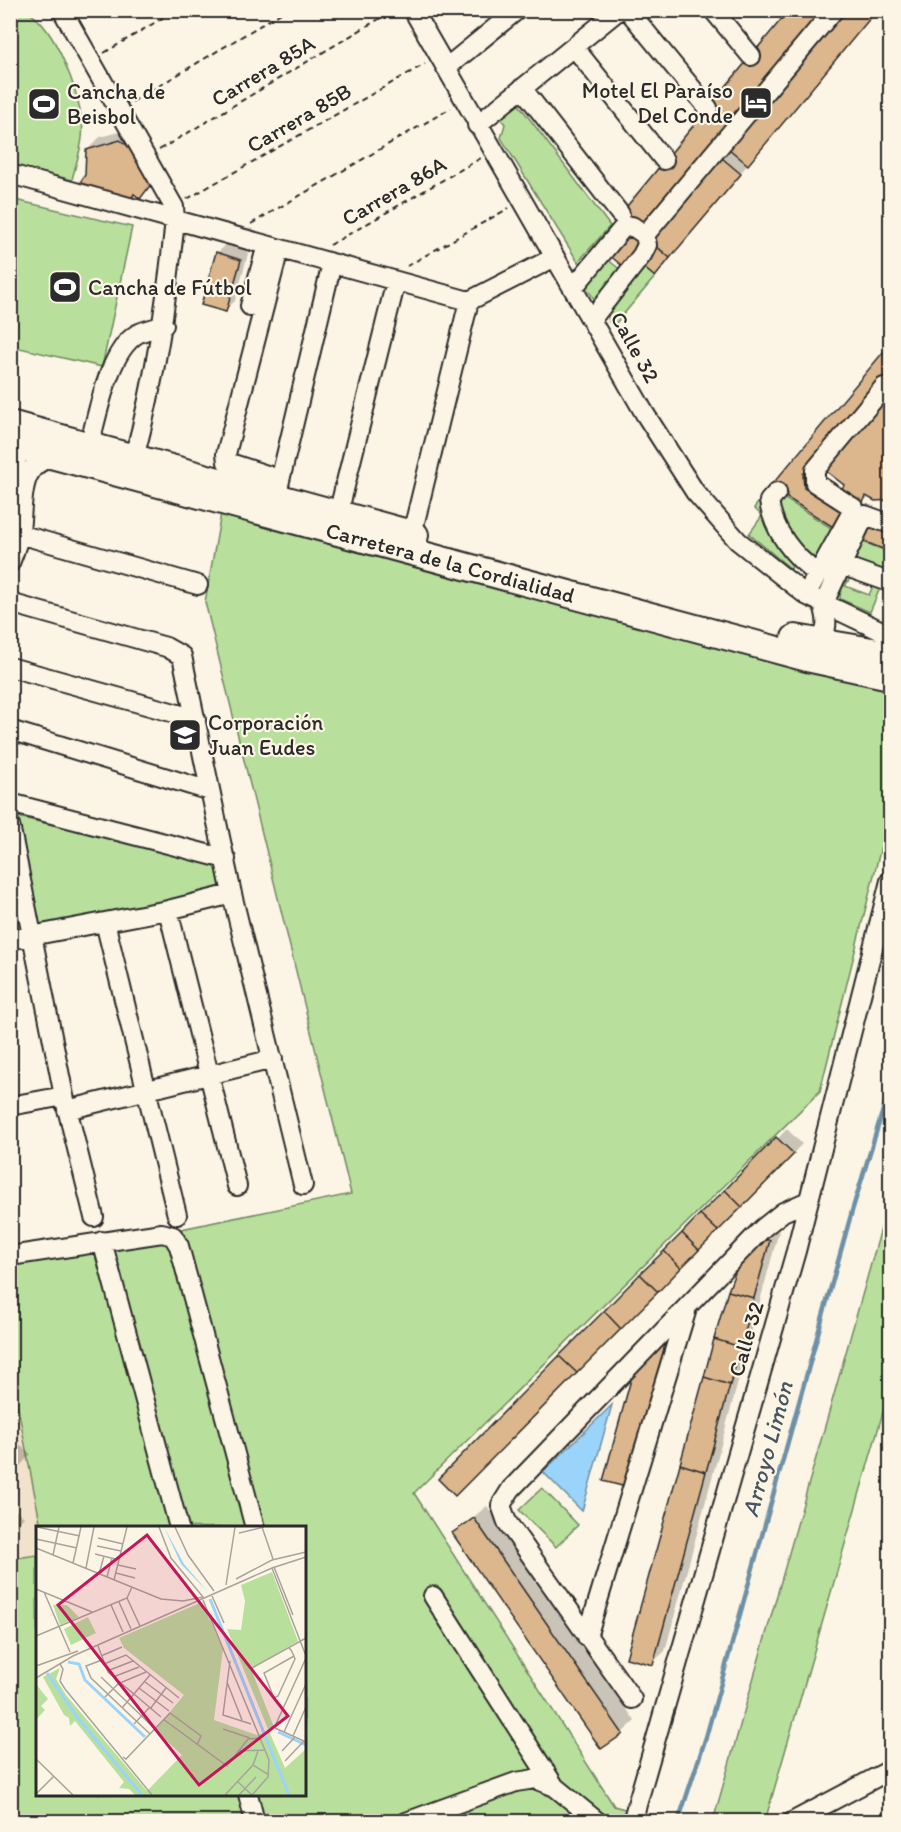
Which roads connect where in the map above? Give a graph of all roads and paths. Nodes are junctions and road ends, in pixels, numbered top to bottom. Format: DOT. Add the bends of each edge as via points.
graph roads {
  1 [pos="62,10"];
  2 [pos="176,10"];
  3 [pos="286,10"];
  4 [pos="394,10"];
  5 [pos="413,10"];
  6 [pos="517,10"];
  7 [pos="628,10"];
  8 [pos="714,10"];
  9 [pos="834,10"];
  10 [pos="611,13"];
  11 [pos="574,47"];
  12 [pos="752,56"];
  13 [pos="91,61"];
  14 [pos="442,62"];
  15 [pos="522,88"];
  16 [pos="464,101"];
  17 [pos="708,108"];
  18 [pos="119,110"];
  19 [pos="477,125"];
  20 [pos="493,152"];
  21 [pos="147,158"];
  22 [pos="664,160"];
  23 [pos="10,174"];
  24 [pos="522,201"];
  25 [pos="175,213"];
  26 [pos="620,214"];
  27 [pos="232,235"];
  28 [pos="645,235"];
  29 [pos="273,247"];
  30 [pos="309,257"];
  31 [pos="555,257"];
  32 [pos="332,263"];
  33 [pos="391,280"];
  34 [pos="573,288"];
  35 [pos="470,301"];
  36 [pos="250,306"];
  37 [pos="592,319"];
  38 [pos="164,325"];
  39 [pos="891,392"];
  40 [pos="10,424"];
  41 [pos="10,444"];
  42 [pos="89,446"];
  43 [pos="10,455"];
  44 [pos="58,457"];
  45 [pos="134,458"];
  46 [pos="24,488"];
  47 [pos="278,488"];
  48 [pos="777,492"];
  49 [pos="338,514"];
  50 [pos="891,524"];
  51 [pos="19,534"];
  52 [pos="412,534"];
  53 [pos="10,563"];
  54 [pos="842,565"];
  55 [pos="818,574"];
  56 [pos="886,581"];
  57 [pos="198,585"];
  58 [pos="806,595"];
  59 [pos="10,603"];
  60 [pos="823,605"];
  61 [pos="891,635"];
  62 [pos="810,642"];
  63 [pos="891,654"];
  64 [pos="10,667"];
  65 [pos="891,676"];
  66 [pos="196,719"];
  67 [pos="10,730"];
  68 [pos="210,791"];
  69 [pos="10,802"];
  70 [pos="10,825"];
  71 [pos="225,859"];
  72 [pos="891,881"];
  73 [pos="232,894"];
  74 [pos="168,910"];
  75 [pos="105,922"];
  76 [pos="31,936"];
  77 [pos="10,940"];
  78 [pos="273,1059"];
  79 [pos="209,1074"];
  80 [pos="147,1090"];
  81 [pos="66,1103"];
  82 [pos="10,1106"];
  83 [pos="303,1185"];
  84 [pos="237,1186"];
  85 [pos="808,1201"];
  86 [pos="177,1215"];
  87 [pos="94,1217"];
  88 [pos="102,1241"];
  89 [pos="10,1256"];
  90 [pos="688,1307"];
  91 [pos="178,1526"];
  92 [pos="255,1526"];
  93 [pos="433,1596"];
  94 [pos="587,1637"];
  95 [pos="632,1699"];
  96 [pos="891,1770"];
  97 [pos="555,1787"];
  98 [pos="249,1796"];
  99 [pos="634,1814"];
  100 [pos="419,1820"];
  101 [pos="255,1821"];
  102 [pos="598,1821"];
  103 [pos="792,1821"];
  1 -- 13 [label="street"];
  2 -- 13 [label="path"];
  3 -- 18 [label="path"];
  4 -- 21 [label="path, Carrera 85A"];
  5 -- 14 [label="street, Calle 32"];
  6 -- 14 [label="street"];
  7 -- 17 [label="street"];
  8 -- 12 [label="street"];
  9 -- 28 [label="street"];
  10 -- 11 [label="street"];
  11 -- 15 [label="street"];
  11 -- 22 [label="street"];
  13 -- 18 [label="street"];
  14 -- 16 [label="street, Calle 32"];
  14 -- 25 [label="path, Carrera 85B"];
  15 -- 19 [label="street"];
  15 -- 26 [label="street"];
  16 -- 19 [label="street, Calle 32"];
  16 -- 27 [label="path"];
  18 -- 21 [label="street"];
  19 -- 20 [label="street, Calle 32"];
  20 -- 24 [label="street, Calle 32"];
  20 -- 30 [label="path, Carrera 86A"];
  21 -- 25 [label="street"];
  23 -- 25 [label="street"];
  24 -- 31 [label="street, Calle 32"];
  24 -- 33 [label="path"];
  25 -- 27 [label="street"];
  25 -- 38 [label="street"];
  27 -- 29 [label="street"];
  28 -- 34 [label="street" via="632,226 622,229"];
  28 -- 37 [label="street" via="647,245 642,255"];
  29 -- 30 [label="street"];
  29 -- 36 [label="street"];
  29 -- 47 [label="street" via="226,454 227,462"];
  30 -- 32 [label="street"];
  31 -- 34 [label="street, Calle 32"];
  31 -- 35 [label="street"];
  32 -- 33 [label="street"];
  32 -- 47 [label="street"];
  33 -- 35 [label="street"];
  33 -- 49 [label="street"];
  34 -- 37 [label="street, Calle 32"];
  35 -- 52 [label="street"];
  37 -- 58 [label="street, Calle 32" via="645,414 695,492 738,542"];
  38 -- 42 [label="street" via="138,334 123,346 114,363"];
  38 -- 45 [label="street"];
  39 -- 55 [label="street" via="884,387 815,470 815,483 854,508"];
  40 -- 42 [label="highway, Carretera de la Cordialidad"];
  41 -- 44 [label="highway, Carretera de la Cordialidad"];
  42 -- 45 [label="highway, Carretera de la Cordialidad"];
  43 -- 46 [label="street"];
  44 -- 46 [label="street" via="45,458 34,465 26,475"];
  44 -- 65 [label="highway, Carretera de la Cordialidad" via="795,655"];
  45 -- 47 [label="highway, Carretera de la Cordialidad"];
  46 -- 51 [label="street"];
  47 -- 49 [label="highway, Carretera de la Cordialidad"];
  48 -- 55 [label="street" via="769,501 784,539 801,562"];
  49 -- 52 [label="highway, Carretera de la Cordialidad"];
  50 -- 54 [label="street" via="865,515"];
  51 -- 53 [label="street"];
  51 -- 57 [label="street"];
  52 -- 62 [label="highway, Carretera de la Cordialidad"];
  54 -- 56 [label="street"];
  54 -- 60 [label="street"];
  55 -- 58 [label="street"];
  58 -- 60 [label="street, Calle 32"];
  59 -- 66 [label="street" via="175,650 182,656"];
  60 -- 61 [label="street, Calle 32"];
  60 -- 62 [label="street" via="826,628 820,638"];
  62 -- 63 [label="highway, Carretera de la Cordialidad"];
  64 -- 66 [label="street"];
  66 -- 68 [label="street"];
  67 -- 68 [label="street"];
  68 -- 71 [label="street"];
  69 -- 71 [label="street"];
  70 -- 76 [label="street"];
  71 -- 73 [label="street"];
  72 -- 85 [label="street, Calle 32"];
  73 -- 74 [label="street"];
  73 -- 78 [label="street"];
  74 -- 75 [label="street"];
  74 -- 79 [label="street"];
  75 -- 76 [label="street"];
  75 -- 80 [label="street"];
  76 -- 77 [label="street"];
  76 -- 81 [label="street"];
  78 -- 79 [label="street"];
  78 -- 83 [label="street"];
  79 -- 80 [label="street"];
  79 -- 84 [label="street"];
  80 -- 81 [label="street"];
  80 -- 86 [label="street"];
  81 -- 82 [label="street"];
  81 -- 87 [label="street"];
  85 -- 90 [label="street" via="783,1212 763,1228"];
  85 -- 99 [label="street, Calle 32"];
  88 -- 89 [label="street"];
  88 -- 91 [label="street"];
  88 -- 92 [label="street" via="162,1233 173,1236 179,1246"];
  90 -- 94 [label="street"];
  90 -- 94 [label="street" via="511,1489 501,1505 507,1522"];
  93 -- 97 [label="street"];
  94 -- 95 [label="street"];
  96 -- 103 [label="street"];
  97 -- 100 [label="street" via="535,1779 516,1782"];
  97 -- 102 [label="street"];
  98 -- 101 [label="street"];
}
